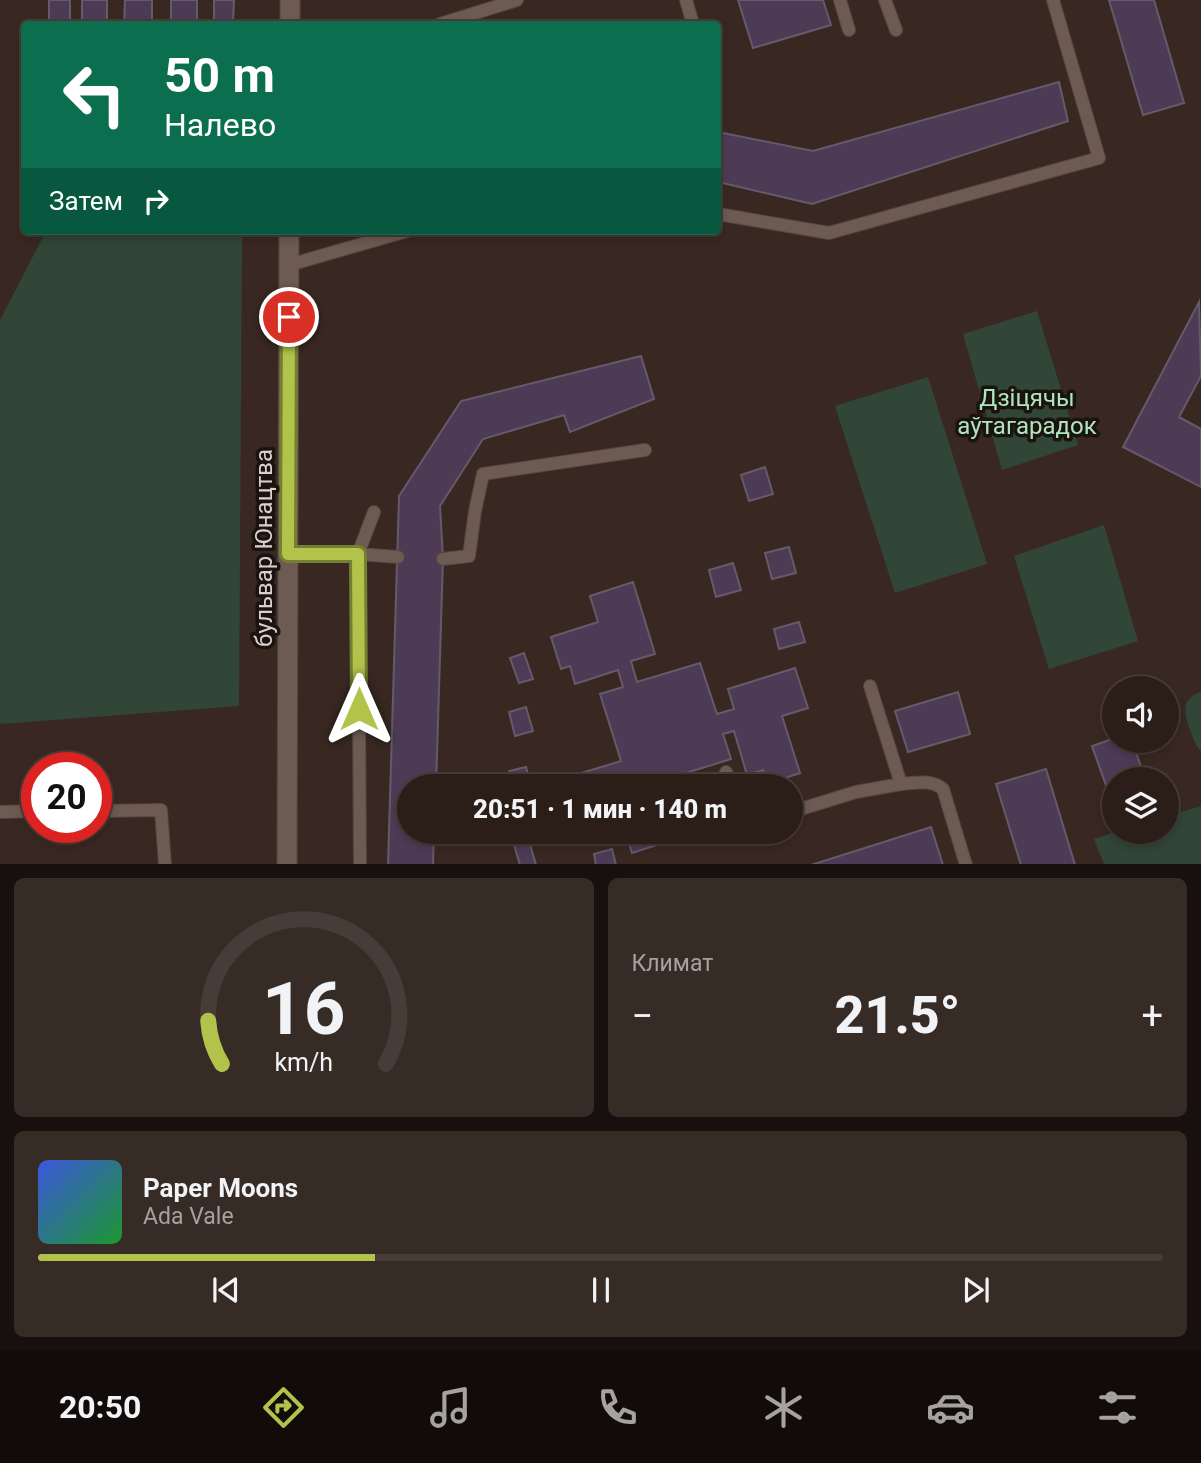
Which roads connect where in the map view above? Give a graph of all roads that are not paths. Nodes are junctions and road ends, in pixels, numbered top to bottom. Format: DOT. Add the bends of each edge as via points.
graph roads {
  1 [pos="289,0"];
  2 [pos="517,0"];
  3 [pos="686,0"];
  4 [pos="840,0"];
  5 [pos="885,0"];
  6 [pos="1053,0"];
  7 [pos="290,21"];
  8 [pos="450,21"];
  9 [pos="692,21"];
  10 [pos="849,30"];
  11 [pos="896,30"];
  12 [pos="721,215"];
  13 [pos="289,235"];
  14 [pos="393,235"];
  15 [pos="289,265"];
  16 [pos="645,450"];
  17 [pos="374,512"];
  18 [pos="288,554"];
  19 [pos="358,554"];
  20 [pos="398,557"];
  21 [pos="443,559"];
  22 [pos="870,686"];
  23 [pos="901,785"];
  24 [pos="803,808"];
  25 [pos="21,811"];
  26 [pos="112,811"];
  27 [pos="0,812"];
  28 [pos="164,864"];
  29 [pos="287,864"];
  30 [pos="360,864"];
  31 [pos="966,864"];
  1 -- 7 [label="street"];
  2 -- 8 [label="lane"];
  3 -- 9 [label="lane"];
  4 -- 10 [label="lane"];
  5 -- 11 [label="lane"];
  6 -- 12 [label="lane" via="1099,158 829,233"];
  13 -- 15 [label="street, бульвар Юнацтва"];
  14 -- 15 [label="lane"];
  15 -- 18 [label="street, бульвар Юнацтва"];
  16 -- 21 [label="lane" via="484,474 469,556"];
  17 -- 19 [label="lane"];
  18 -- 19 [label="lane"];
  18 -- 29 [label="street, бульвар Юнацтва"];
  19 -- 20 [label="lane"];
  19 -- 30 [label="lane"];
  22 -- 23 [label="lane"];
  23 -- 24 [label="lane" via="856,792"];
  23 -- 31 [label="lane" via="929,782 943,789"];
  25 -- 27 [label="lane"];
  26 -- 28 [label="lane" via="161,810"];
}
